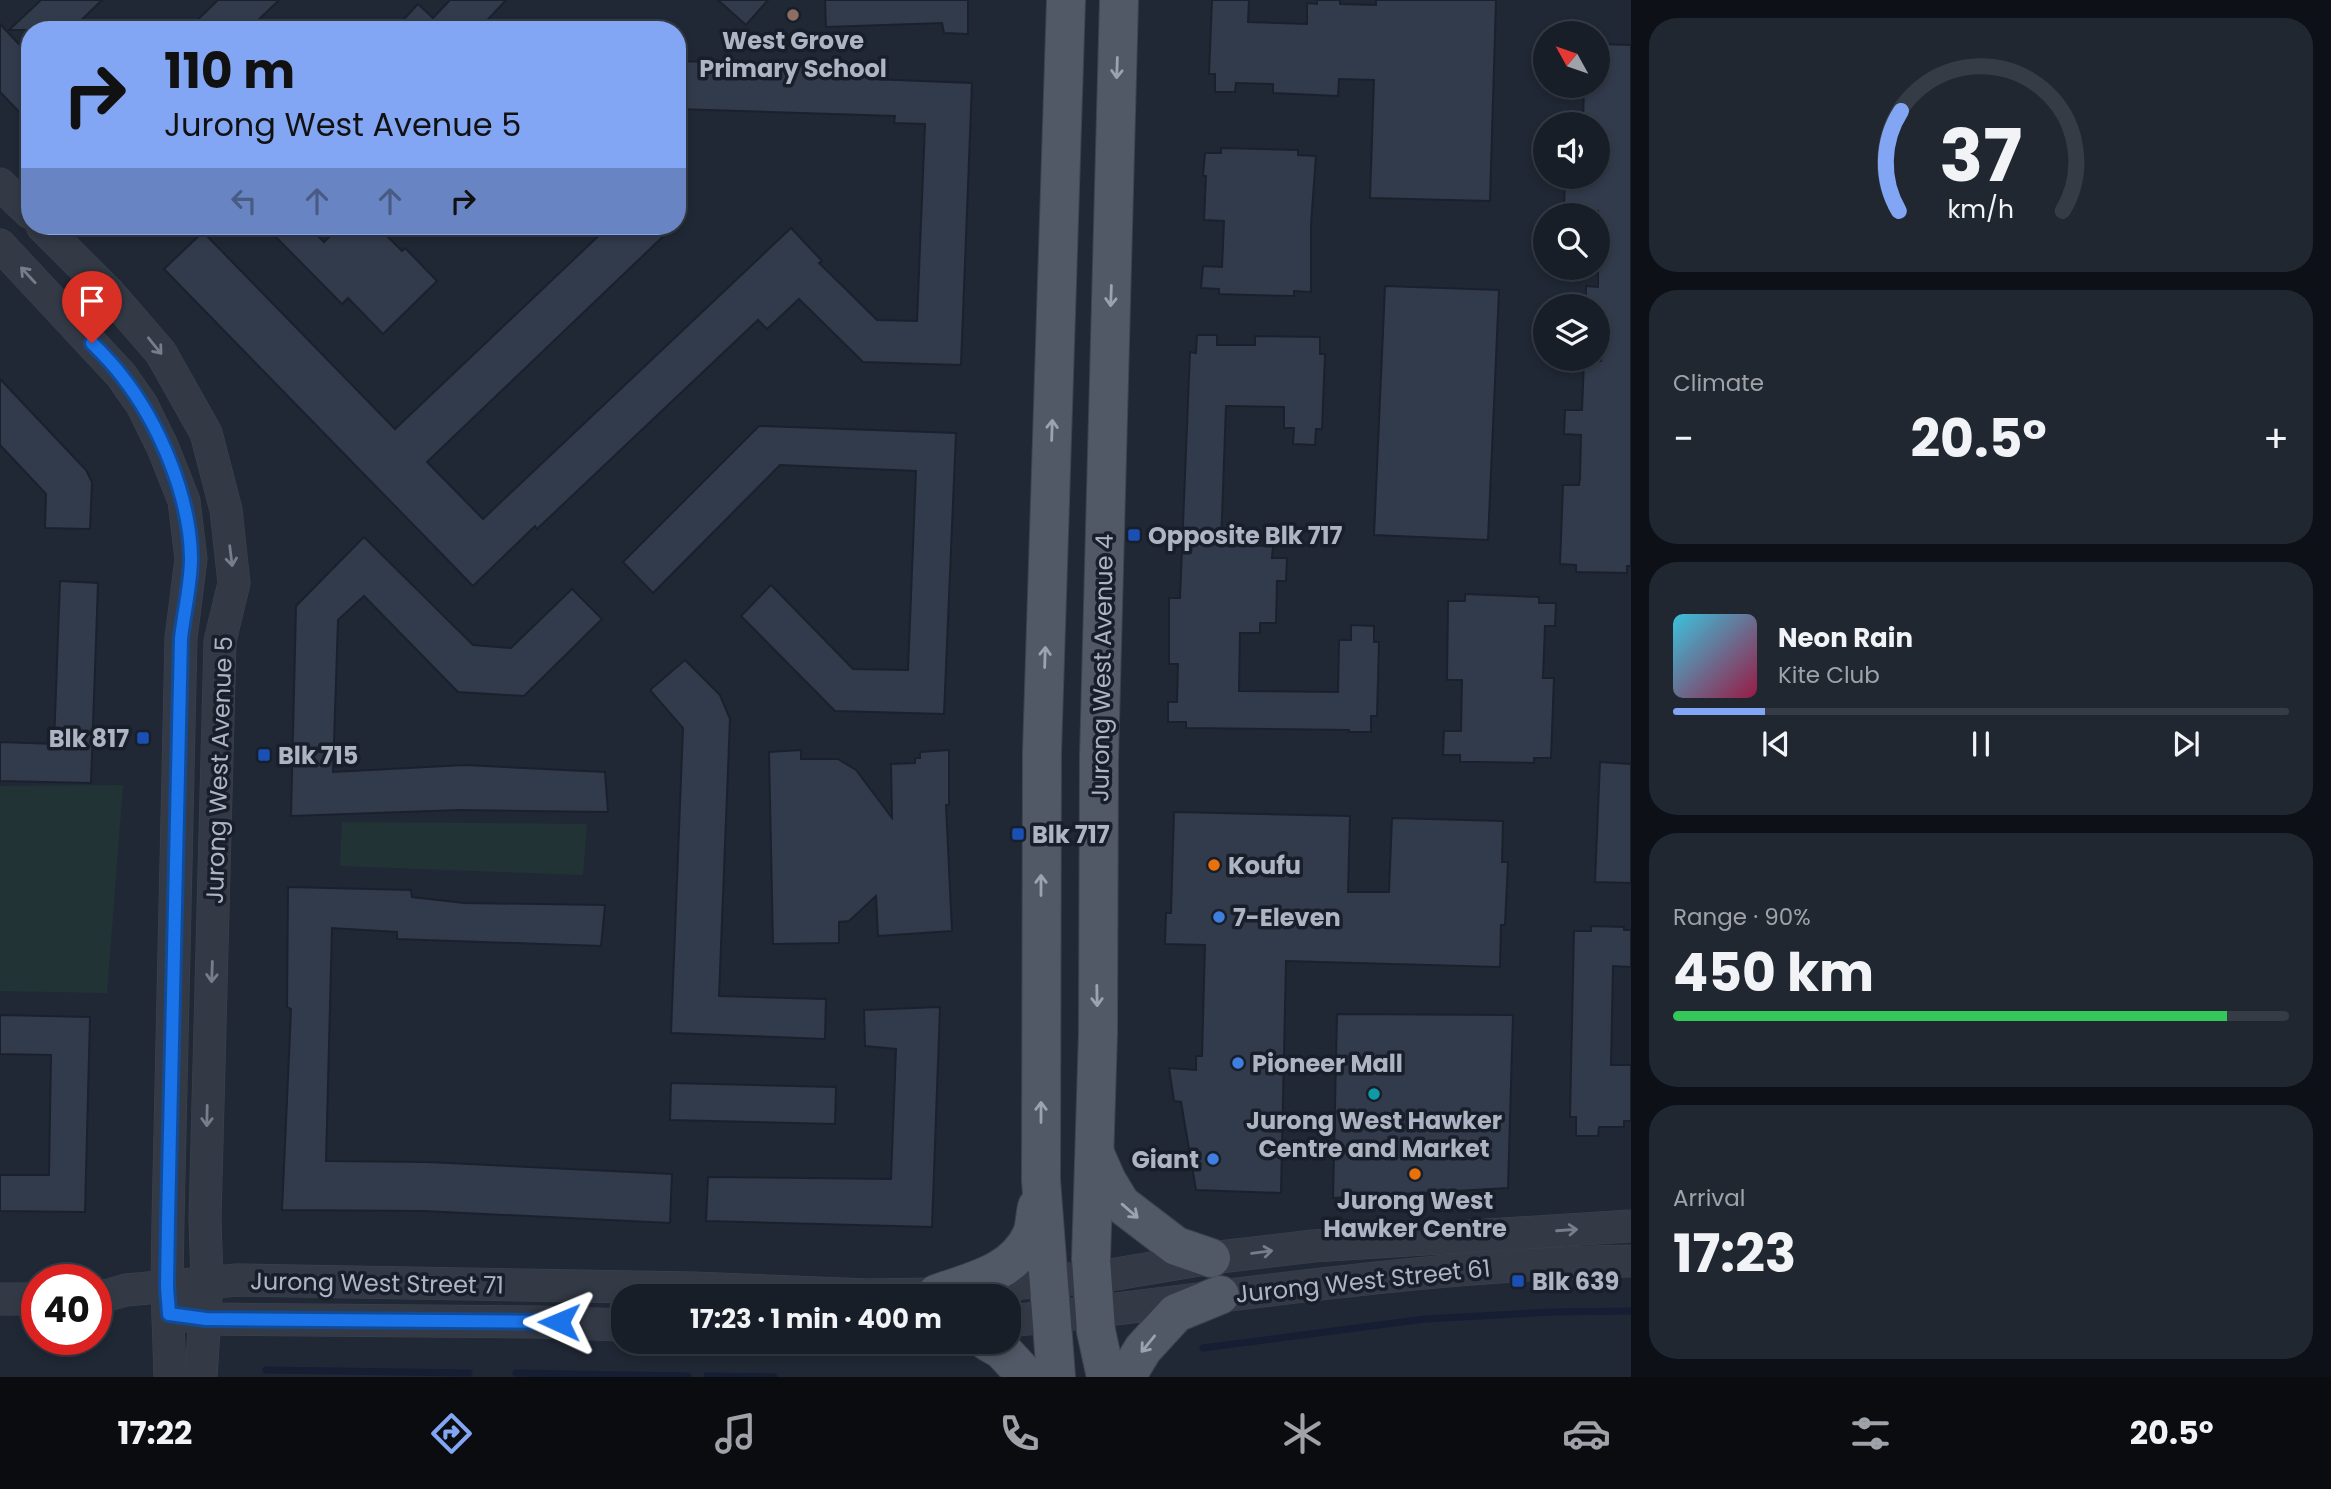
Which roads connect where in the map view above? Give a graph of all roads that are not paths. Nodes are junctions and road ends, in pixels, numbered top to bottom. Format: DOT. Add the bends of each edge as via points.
graph roads {
  1 [pos="1066,0"];
  2 [pos="1119,0"];
  3 [pos="0,184"];
  4 [pos="21,204"];
  5 [pos="51,235"];
  6 [pos="0,245"];
  7 [pos="1095,1154"];
  8 [pos="1041,1180"];
  9 [pos="1631,1226"];
  10 [pos="1211,1258"];
  11 [pos="1631,1261"];
  12 [pos="207,1281"];
  13 [pos="963,1284"];
  14 [pos="611,1287"];
  15 [pos="112,1294"];
  16 [pos="1093,1294"];
  17 [pos="1220,1295"];
  18 [pos="1021,1297"];
  19 [pos="1049,1298"];
  20 [pos="0,1299"];
  21 [pos="21,1299"];
  22 [pos="168,1301"];
  23 [pos="1021,1314"];
  24 [pos="206,1319"];
  25 [pos="611,1325"];
  26 [pos="1006,1354"];
  27 [pos="170,1377"];
  28 [pos="201,1377"];
  29 [pos="1027,1377"];
  30 [pos="1056,1377"];
  31 [pos="1106,1377"];
  32 [pos="1126,1377"];
  8 -- 1 [label="main road, one-way" via="1042,752"];
  2 -- 7 [label="main road, Jurong West Avenue 4, one-way" via="1099,758"];
  3 -- 4 [label="street"];
  5 -- 12 [label="street, Jurong West Avenue 5, one-way" via="160,353 206,433 226,510 234,583 220,641"];
  22 -- 6 [label="street, Jurong West Avenue 5, one-way" via="181,638 191,559 184,501 163,447 121,375"];
  7 -- 10 [label="main road, one-way" via="1121,1204 1176,1246"];
  7 -- 16 [label="main road, Jurong West Avenue 4"];
  8 -- 13 [label="main road" via="1032,1233 1017,1257 998,1271"];
  8 -- 19 [label="main road"];
  10 -- 9 [label="street, Jurong West Street 61, one-way" via="1313,1246"];
  10 -- 16 [label="street, Jurong West Street 61"];
  11 -- 17 [label="street, Jurong West Street 61" via="1549,1262"];
  12 -- 14 [label="street, Jurong West Street 71"];
  12 -- 22 [label="street, Jurong West Street 71"];
  12 -- 24 [label="street, Jurong West Avenue 5"];
  15 -- 22 [label="street" via="125,1290"];
  16 -- 17 [label="street, Jurong West Street 61"];
  16 -- 19 [label="street, Jurong West Street 71"];
  16 -- 31 [label="main road, Jurong West Avenue 4"];
  17 -- 32 [label="main road, one-way" via="1176,1312 1143,1349"];
  18 -- 19 [label="street, Jurong West Street 71"];
  19 -- 23 [label="street, Jurong West Street 71"];
  19 -- 30 [label="main road"];
  20 -- 21 [label="street"];
  22 -- 24 [label="street, Jurong West Street 71"];
  22 -- 27 [label="street, Jurong West Avenue 5"];
  24 -- 25 [label="street, Jurong West Street 71"];
  24 -- 28 [label="street, Jurong West Avenue 5"];
  26 -- 29 [label="main road"];
}
